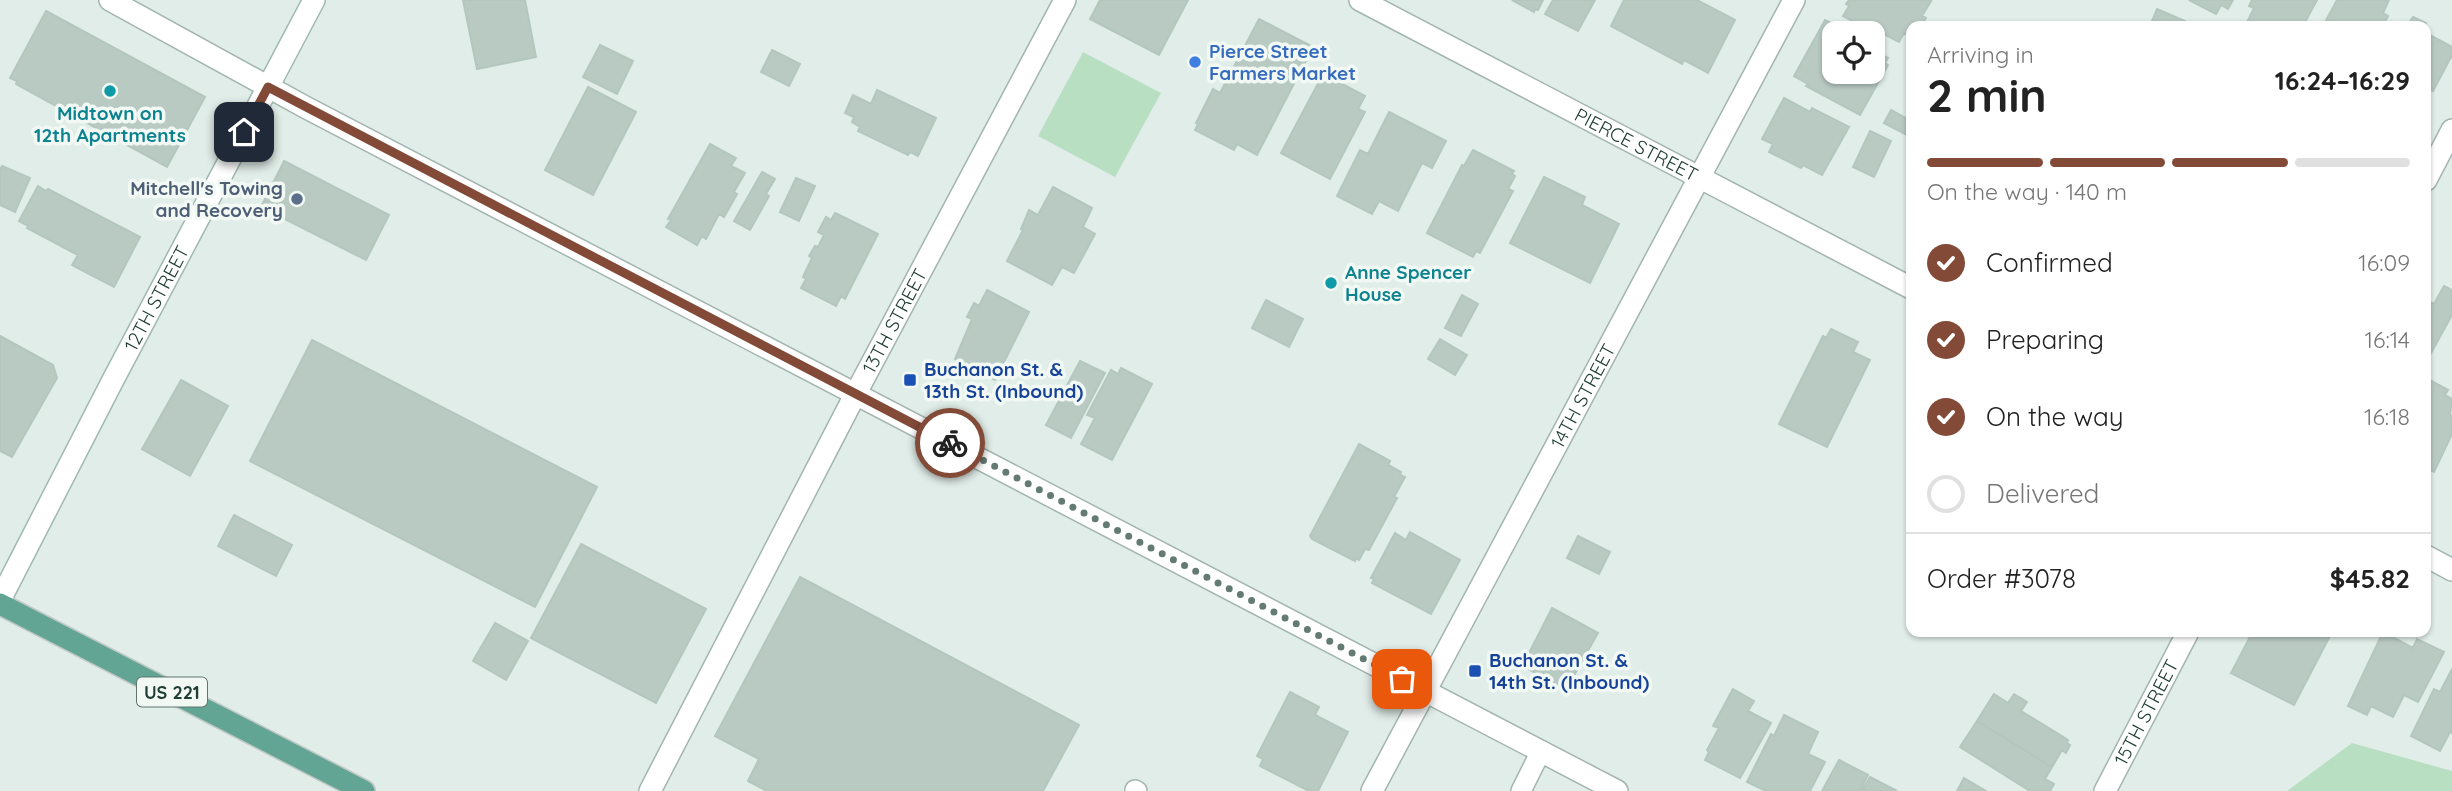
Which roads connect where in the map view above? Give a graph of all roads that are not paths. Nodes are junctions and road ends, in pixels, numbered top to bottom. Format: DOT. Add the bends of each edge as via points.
graph roads {
  1 [pos="110,0"];
  2 [pos="314,0"];
  3 [pos="1065,0"];
  4 [pos="1360,0"];
  5 [pos="1794,0"];
  6 [pos="268,87"];
  7 [pos="2452,130"];
  8 [pos="2431,170"];
  9 [pos="1699,178"];
  10 [pos="1906,285"];
  11 [pos="856,393"];
  12 [pos="2431,559"];
  13 [pos="2452,570"];
  14 [pos="0,602"];
  15 [pos="2185,637"];
  16 [pos="1426,691"];
  17 [pos="1541,751"];
  18 [pos="364,791"];
  19 [pos="650,791"];
  20 [pos="1372,791"];
  21 [pos="1521,791"];
  22 [pos="1618,791"];
  23 [pos="2105,791"];
  1 -- 6 [label="street"];
  2 -- 6 [label="street, 12TH STREET"];
  3 -- 11 [label="street, 13TH STREET"];
  4 -- 9 [label="street, PIERCE STREET"];
  5 -- 9 [label="street, 14TH STREET"];
  6 -- 11 [label="street"];
  6 -- 14 [label="street, 12TH STREET"];
  7 -- 8 [label="street"];
  9 -- 10 [label="street, PIERCE STREET"];
  9 -- 16 [label="street, 14TH STREET"];
  11 -- 16 [label="street"];
  11 -- 19 [label="street, 13TH STREET"];
  12 -- 13 [label="street"];
  14 -- 18 [label="main road, US 221"];
  15 -- 23 [label="street, 15TH STREET"];
  16 -- 17 [label="street"];
  16 -- 20 [label="street, 14TH STREET"];
  17 -- 21 [label="lane"];
  17 -- 22 [label="street"];
}
